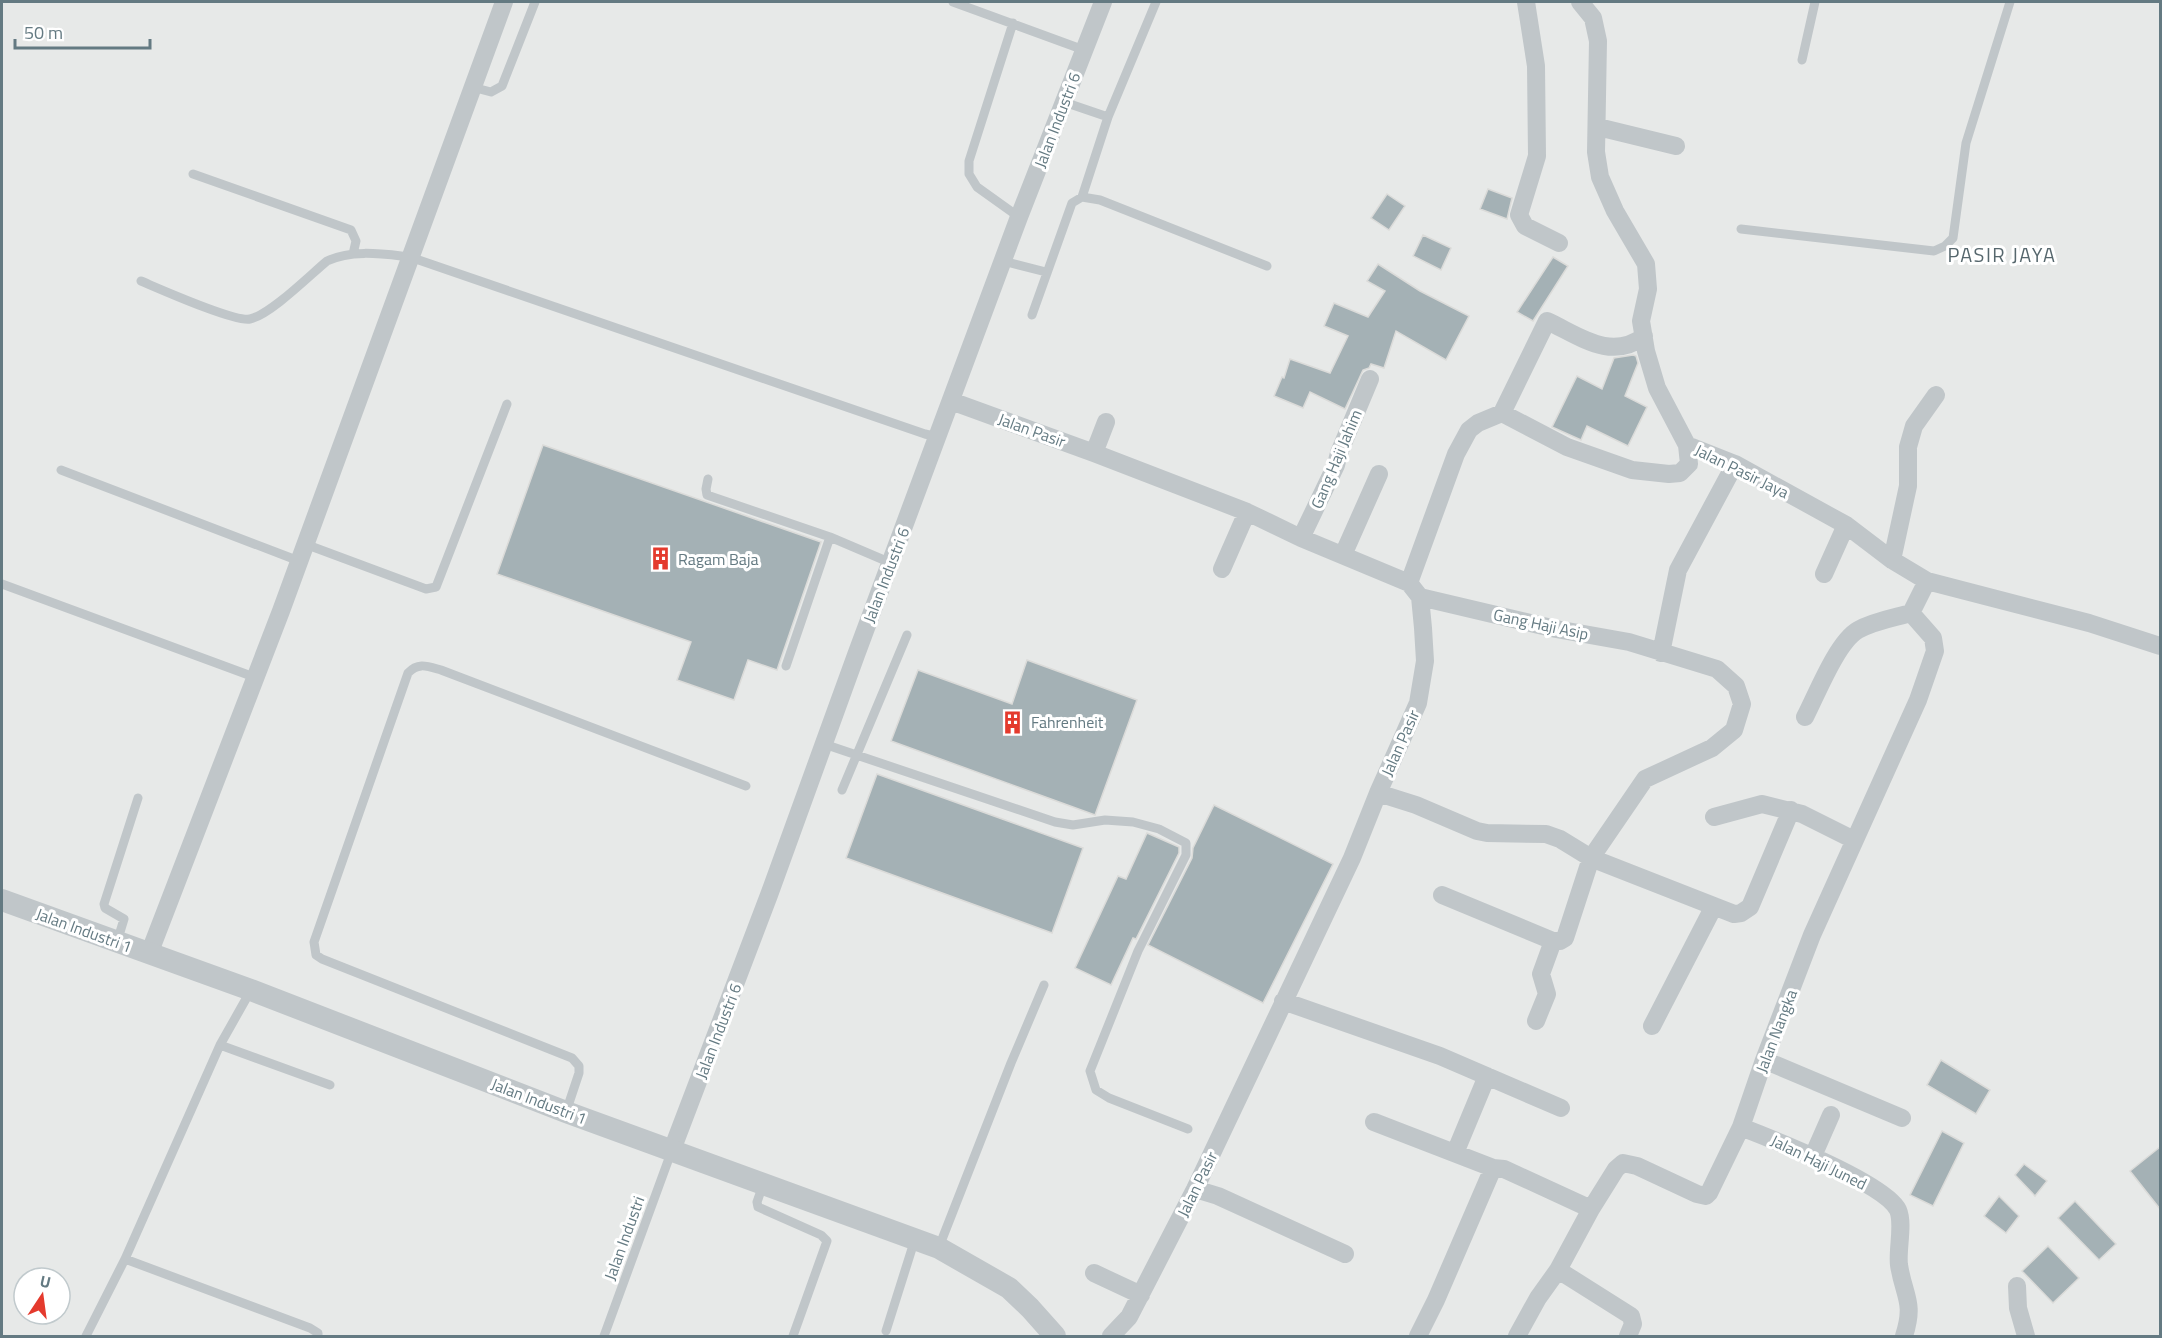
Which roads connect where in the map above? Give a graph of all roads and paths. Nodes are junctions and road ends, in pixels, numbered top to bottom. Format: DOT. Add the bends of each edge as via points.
graph roads {
  1 [pos="504,2"];
  2 [pos="536,2"];
  3 [pos="953,2"];
  4 [pos="1103,2"];
  5 [pos="1156,2"];
  6 [pos="1526,2"];
  7 [pos="1580,2"];
  8 [pos="1815,2"];
  9 [pos="2010,2"];
  10 [pos="1013,23"];
  11 [pos="1084,50"];
  12 [pos="1802,60"];
  13 [pos="472,87"];
  14 [pos="1065,102"];
  15 [pos="1108,117"];
  16 [pos="1598,127"];
  17 [pos="1676,146"];
  18 [pos="194,174"];
  19 [pos="1082,197"];
  20 [pos="1019,216"];
  21 [pos="1741,229"];
  22 [pos="1559,243"];
  23 [pos="353,254"];
  24 [pos="410,257"];
  25 [pos="1003,261"];
  26 [pos="1267,266"];
  27 [pos="1047,272"];
  28 [pos="141,281"];
  29 [pos="1032,315"];
  30 [pos="1644,336"];
  31 [pos="1370,379"];
  32 [pos="1936,395"];
  33 [pos="951,401"];
  34 [pos="507,404"];
  35 [pos="1502,413"];
  36 [pos="1106,422"];
  37 [pos="938,436"];
  38 [pos="1687,445"];
  39 [pos="1095,453"];
  40 [pos="1735,464"];
  41 [pos="61,470"];
  42 [pos="1379,474"];
  43 [pos="708,479"];
  44 [pos="1247,512"];
  45 [pos="1846,525"];
  46 [pos="830,537"];
  47 [pos="1301,538"];
  48 [pos="302,553"];
  49 [pos="1343,555"];
  50 [pos="1892,560"];
  51 [pos="891,563"];
  52 [pos="1222,569"];
  53 [pos="1824,574"];
  54 [pos="1927,581"];
  55 [pos="2,584"];
  56 [pos="1415,590"];
  57 [pos="1911,614"];
  58 [pos="907,635"];
  59 [pos="2160,646"];
  60 [pos="1661,653"];
  61 [pos="786,666"];
  62 [pos="254,676"];
  63 [pos="1806,717"];
  64 [pos="824,744"];
  65 [pos="857,755"];
  66 [pos="746,786"];
  67 [pos="842,790"];
  68 [pos="1378,793"];
  69 [pos="138,798"];
  70 [pos="1791,810"];
  71 [pos="1714,817"];
  72 [pos="1854,840"];
  73 [pos="1591,858"];
  74 [pos="1442,895"];
  75 [pos="2,900"];
  76 [pos="1714,906"];
  77 [pos="1553,941"];
  78 [pos="117,942"];
  79 [pos="149,954"];
  80 [pos="1044,985"];
  81 [pos="250,990"];
  82 [pos="1283,1001"];
  83 [pos="1536,1021"];
  84 [pos="1652,1026"];
  85 [pos="220,1045"];
  86 [pos="1764,1060"];
  87 [pos="1487,1076"];
  88 [pos="330,1085"];
  89 [pos="1561,1108"];
  90 [pos="566,1112"];
  91 [pos="1831,1116"];
  92 [pos="1902,1118"];
  93 [pos="1374,1122"];
  94 [pos="1741,1127"];
  95 [pos="1188,1130"];
  96 [pos="672,1150"];
  97 [pos="1455,1153"];
  98 [pos="1813,1156"];
  99 [pos="1493,1168"];
  100 [pos="763,1185"];
  101 [pos="1196,1189"];
  102 [pos="1591,1209"];
  103 [pos="915,1239"];
  104 [pos="939,1248"];
  105 [pos="1345,1254"];
  106 [pos="125,1258"];
  107 [pos="1558,1270"];
  108 [pos="1094,1273"];
  109 [pos="2017,1287"];
  110 [pos="1141,1295"];
  111 [pos="886,1331"];
  112 [pos="86,1336"];
  113 [pos="318,1336"];
  114 [pos="604,1336"];
  115 [pos="793,1336"];
  116 [pos="1055,1336"];
  117 [pos="1111,1336"];
  118 [pos="1418,1336"];
  119 [pos="1517,1336"];
  120 [pos="1628,1336"];
  121 [pos="1904,1336"];
  122 [pos="2026,1336"];
  1 -- 13 [label="street"];
  2 -- 13 [label="lane" via="502,86 491,92"];
  3 -- 10 [label="lane"];
  4 -- 11 [label="street, Jalan Industri 6"];
  5 -- 15 [label="lane"];
  6 -- 22 [label="street" via="1536,66 1537,156 1519,215 1525,226"];
  7 -- 16 [label="street, Jalan Pasir Jaya" via="1593,18 1598,41"];
  8 -- 12 [label="lane"];
  9 -- 21 [label="lane" via="1966,143 1953,238 1945,246 1934,251"];
  10 -- 11 [label="lane"];
  10 -- 20 [label="lane" via="969,161 969,174 977,187"];
  11 -- 14 [label="street, Jalan Industri 6"];
  13 -- 24 [label="street"];
  14 -- 15 [label="lane"];
  14 -- 20 [label="street, Jalan Industri 6"];
  15 -- 19 [label="lane"];
  16 -- 17 [label="street"];
  16 -- 30 [label="street, Jalan Pasir Jaya" via="1600,177 1646,264 1648,289 1641,321"];
  18 -- 23 [label="lane" via="351,230 356,241"];
  19 -- 26 [label="lane" via="1100,200"];
  19 -- 27 [label="lane" via="1072,203"];
  20 -- 25 [label="street, Jalan Industri 6"];
  23 -- 24 [label="lane"];
  23 -- 28 [label="lane" via="327,261 265,313 249,319 230,316"];
  24 -- 37 [label="lane"];
  24 -- 48 [label="street"];
  25 -- 27 [label="lane"];
  25 -- 33 [label="street, Jalan Industri 6"];
  27 -- 29 [label="lane"];
  30 -- 35 [label="street" via="1625,346 1602,345 1547,321"];
  30 -- 38 [label="street, Jalan Pasir Jaya" via="1657,388"];
  31 -- 47 [label="street, Gang Haji Jahim" via="1336,465"];
  32 -- 50 [label="street" via="1914,426 1908,447 1908,486"];
  33 -- 37 [label="street, Jalan Industri 6"];
  33 -- 39 [label="street, Jalan Pasir"];
  34 -- 48 [label="lane" via="436,588 426,589"];
  35 -- 38 [label="street" via="1567,447 1632,470 1680,473 1689,464"];
  35 -- 56 [label="street" via="1469,430 1452,465"];
  36 -- 39 [label="street"];
  37 -- 51 [label="street, Jalan Industri 6"];
  38 -- 40 [label="street, Jalan Pasir Jaya"];
  39 -- 44 [label="street, Jalan Pasir"];
  40 -- 45 [label="street, Jalan Pasir Jaya"];
  40 -- 60 [label="street" via="1678,570"];
  41 -- 48 [label="lane"];
  42 -- 49 [label="street"];
  43 -- 46 [label="lane" via="707,495"];
  44 -- 47 [label="street, Jalan Pasir"];
  44 -- 52 [label="street"];
  45 -- 50 [label="street, Jalan Pasir Jaya"];
  45 -- 53 [label="street"];
  46 -- 51 [label="lane"];
  46 -- 61 [label="lane"];
  47 -- 49 [label="street, Jalan Pasir"];
  48 -- 62 [label="street"];
  49 -- 56 [label="street, Jalan Pasir"];
  50 -- 54 [label="street, Jalan Pasir Jaya"];
  51 -- 64 [label="street, Jalan Industri 6"];
  54 -- 57 [label="street"];
  54 -- 59 [label="street, Jalan Pasir Jaya" via="2089,623"];
  55 -- 62 [label="lane"];
  56 -- 60 [label="street, Gang Haji Asip"];
  56 -- 68 [label="street, Jalan Pasir" via="1425,661 1418,703"];
  57 -- 63 [label="street" via="1873,622 1855,631 1841,646"];
  57 -- 72 [label="street, Jalan Nangka" via="1933,638 1935,651 1918,700"];
  58 -- 65 [label="lane"];
  60 -- 73 [label="street, Gang Haji Asip" via="1717,669 1736,686 1742,704 1734,730 1712,748 1645,779"];
  62 -- 79 [label="street"];
  64 -- 65 [label="lane"];
  64 -- 96 [label="street, Jalan Industri 6"];
  65 -- 67 [label="lane"];
  65 -- 95 [label="lane" via="1054,822 1133,822 1159,829 1186,843 1186,855 1138,951 1090,1071 1096,1090 1109,1098"];
  66 -- 90 [label="lane" via="441,670 424,665 414,666 408,673 314,942 316,955 572,1058 579,1073"];
  68 -- 73 [label="street" via="1477,831 1546,834"];
  68 -- 82 [label="street, Jalan Pasir" via="1352,858"];
  69 -- 78 [label="lane" via="104,901 105,908 124,919"];
  70 -- 71 [label="street" via="1762,804"];
  70 -- 72 [label="street"];
  70 -- 76 [label="street" via="1750,907 1734,914"];
  72 -- 86 [label="street, Jalan Nangka"];
  73 -- 76 [label="street"];
  73 -- 77 [label="street, Gang Haji Asip" via="1565,938"];
  74 -- 77 [label="street"];
  75 -- 78 [label="street, Jalan Industri 1"];
  76 -- 84 [label="street"];
  77 -- 83 [label="street" via="1541,974 1547,994"];
  78 -- 79 [label="street, Jalan Industri 1"];
  79 -- 81 [label="street, Jalan Industri 1"];
  80 -- 104 [label="lane"];
  81 -- 85 [label="lane"];
  81 -- 90 [label="street, Jalan Industri 1"];
  82 -- 87 [label="street"];
  82 -- 101 [label="street, Jalan Pasir"];
  85 -- 88 [label="lane"];
  85 -- 106 [label="lane"];
  86 -- 92 [label="street"];
  86 -- 94 [label="street, Jalan Nangka"];
  87 -- 89 [label="street"];
  87 -- 97 [label="street"];
  90 -- 96 [label="street, Jalan Industri 1"];
  91 -- 98 [label="street"];
  93 -- 97 [label="street"];
  94 -- 98 [label="street, Jalan Haji Juned"];
  94 -- 102 [label="street, Jalan Nangka" via="1706,1196 1623,1163"];
  96 -- 100 [label="street, Jalan Industri 1"];
  96 -- 114 [label="lane, Jalan Industri"];
  97 -- 99 [label="street"];
  98 -- 121 [label="street, Jalan Haji Juned" via="1893,1203 1899,1215 1899,1264 1909,1301 1910,1318"];
  99 -- 102 [label="street" via="1504,1169"];
  99 -- 118 [label="street"];
  100 -- 103 [label="street, Jalan Industri 1"];
  100 -- 115 [label="lane" via="759,1207 827,1241"];
  101 -- 105 [label="street"];
  101 -- 110 [label="street, Jalan Pasir"];
  102 -- 107 [label="street"];
  103 -- 104 [label="street, Jalan Industri 1"];
  103 -- 111 [label="lane"];
  104 -- 116 [label="street, Jalan Industri 1" via="1009,1288"];
  106 -- 112 [label="lane"];
  106 -- 113 [label="lane" via="310,1328"];
  107 -- 119 [label="street"];
  107 -- 120 [label="street" via="1631,1316 1633,1324"];
  108 -- 110 [label="street"];
  109 -- 122 [label="street"];
  110 -- 117 [label="street, Jalan Pasir" via="1129,1317"];
}
